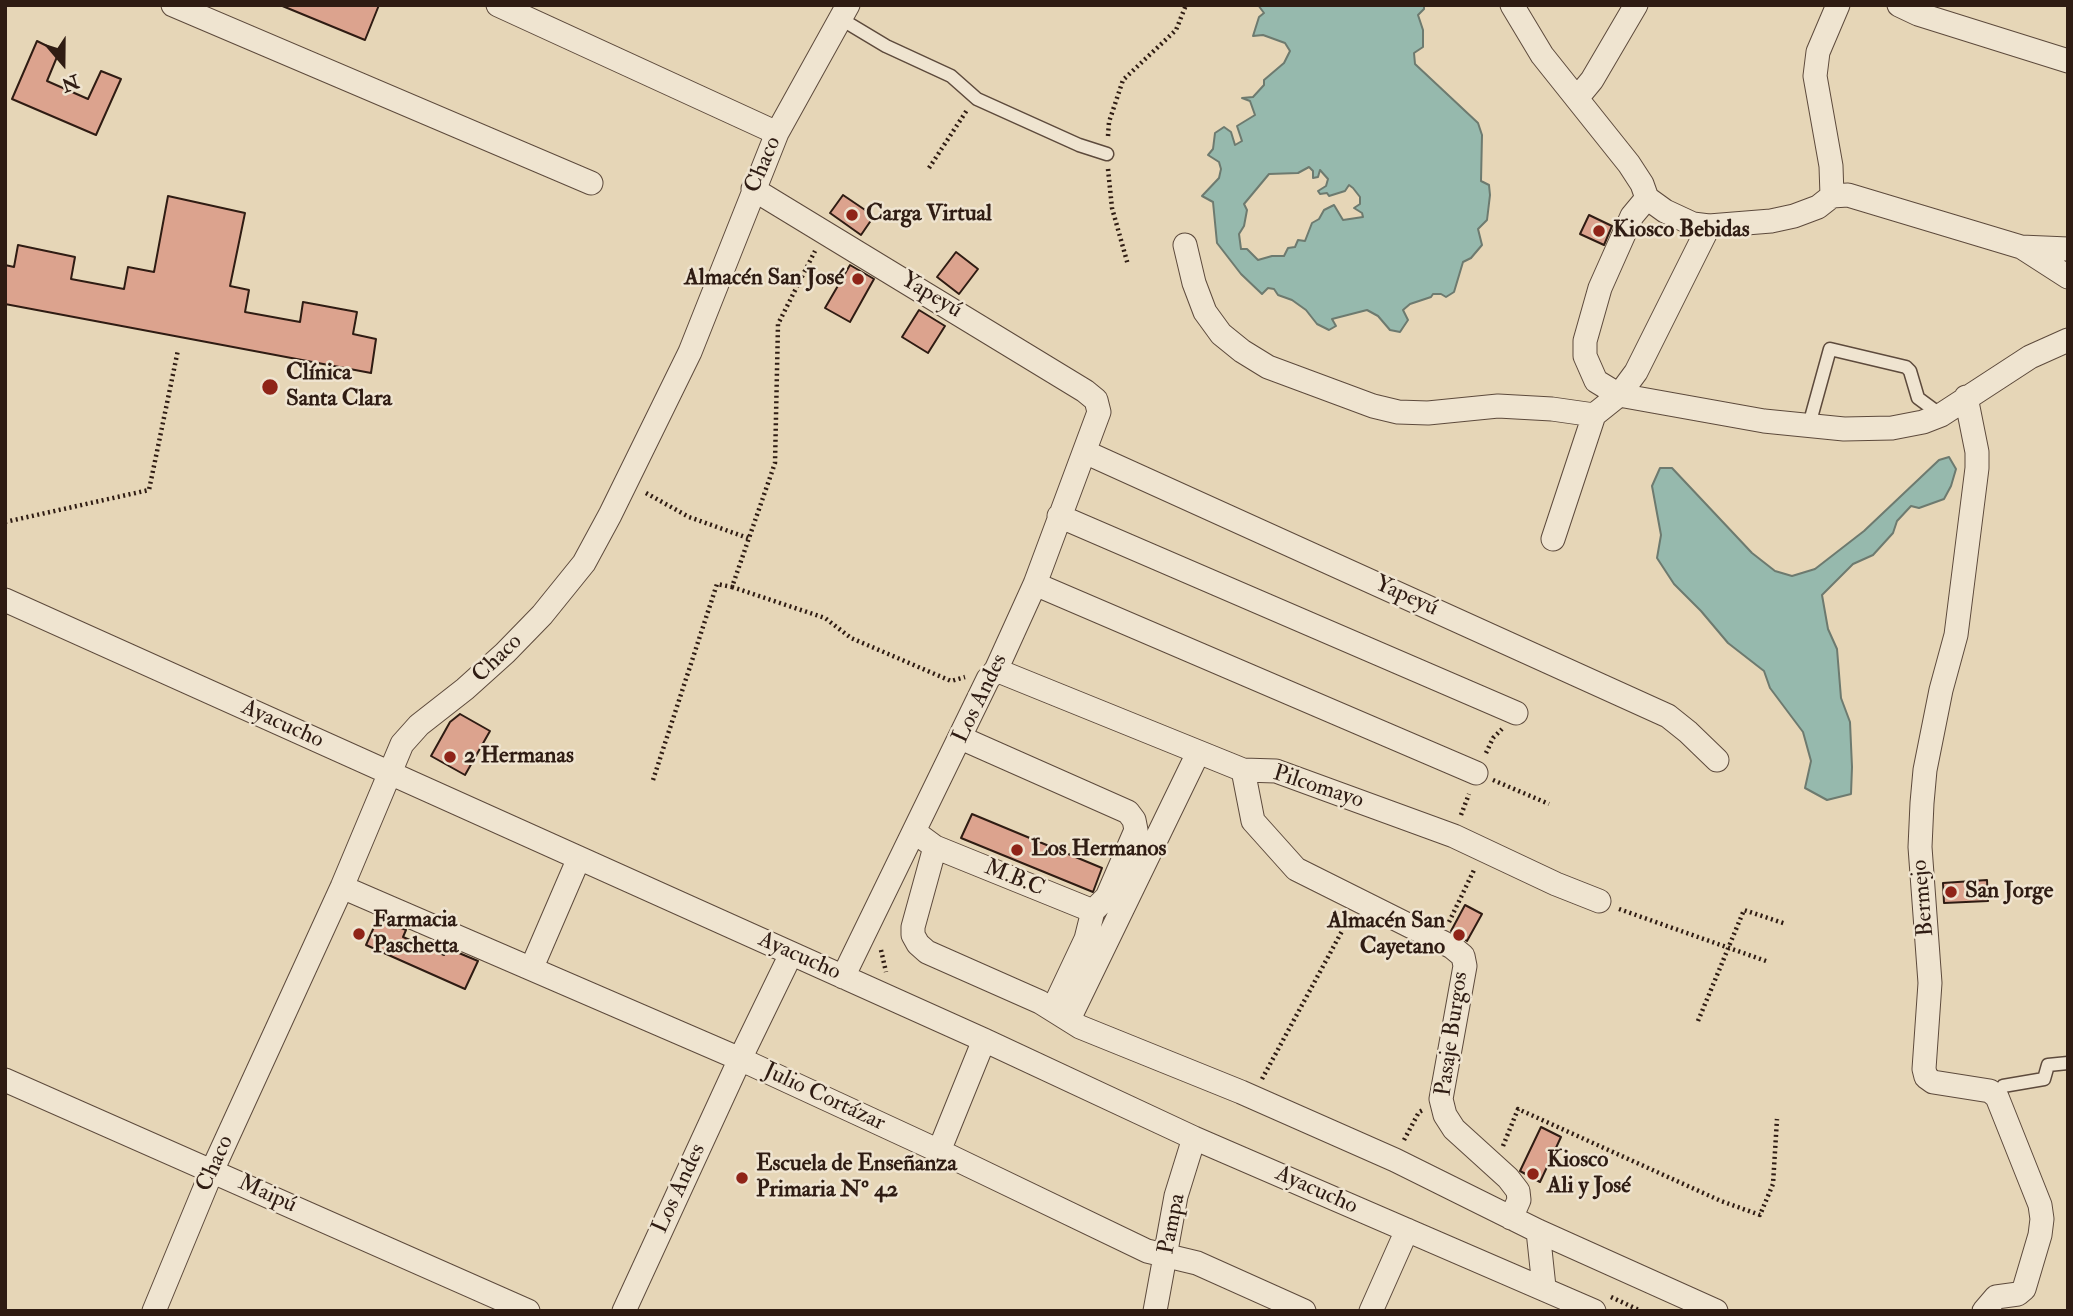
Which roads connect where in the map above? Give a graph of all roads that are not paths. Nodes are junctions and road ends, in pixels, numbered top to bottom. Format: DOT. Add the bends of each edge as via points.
graph roads {
  1 [pos="173,5"];
  2 [pos="498,5"];
  3 [pos="1512,5"];
  4 [pos="1636,5"];
  5 [pos="1838,5"];
  6 [pos="1899,5"];
  7 [pos="845,12"];
  8 [pos="2068,61"];
  9 [pos="1578,97"];
  10 [pos="777,133"];
  11 [pos="1107,154"];
  12 [pos="591,183"];
  13 [pos="753,190"];
  14 [pos="1832,196"];
  15 [pos="1647,198"];
  16 [pos="1709,226"];
  17 [pos="1185,245"];
  18 [pos="2021,247"];
  19 [pos="2068,250"];
  20 [pos="2068,277"];
  21 [pos="2068,340"];
  22 [pos="1619,395"];
  23 [pos="1966,397"];
  24 [pos="1100,412"];
  25 [pos="1594,415"];
  26 [pos="1941,415"];
  27 [pos="1809,425"];
  28 [pos="1085,452"];
  29 [pos="1059,516"];
  30 [pos="1553,539"];
  31 [pos="1035,584"];
  32 [pos="5,600"];
  33 [pos="992,674"];
  34 [pos="1516,713"];
  35 [pos="961,738"];
  36 [pos="1198,753"];
  37 [pos="1717,760"];
  38 [pos="1243,770"];
  39 [pos="1476,773"];
  40 [pos="390,775"];
  41 [pos="916,832"];
  42 [pos="935,847"];
  43 [pos="579,858"];
  44 [pos="342,887"];
  45 [pos="1599,901"];
  46 [pos="1093,911"];
  47 [pos="790,954"];
  48 [pos="532,967"];
  49 [pos="844,977"];
  50 [pos="1061,1014"];
  51 [pos="984,1040"];
  52 [pos="740,1059"];
  53 [pos="2068,1063"];
  54 [pos="5,1080"];
  55 [pos="1997,1097"];
  56 [pos="1194,1138"];
  57 [pos="939,1150"];
  58 [pos="212,1171"];
  59 [pos="1511,1217"];
  60 [pos="1406,1230"];
  61 [pos="1538,1231"];
  62 [pos="1167,1256"];
  63 [pos="1544,1287"];
  64 [pos="1592,1306"];
  65 [pos="154,1311"];
  66 [pos="528,1311"];
  67 [pos="624,1311"];
  68 [pos="1155,1311"];
  69 [pos="1304,1311"];
  70 [pos="1371,1311"];
  71 [pos="1716,1311"];
  72 [pos="1984,1311"];
  1 -- 12 [label="street"];
  2 -- 10 [label="street"];
  3 -- 9 [label="street" via="1542,55"];
  4 -- 9 [label="street"];
  5 -- 14 [label="street" via="1818,52 1815,76"];
  6 -- 8 [label="street"];
  7 -- 10 [label="street, Chaco"];
  7 -- 11 [label="lane" via="886,46 951,76 977,99"];
  9 -- 15 [label="street" via="1629,163"];
  10 -- 13 [label="street, Chaco"];
  13 -- 24 [label="street, Yapeyú" via="1085,391 1096,400"];
  13 -- 40 [label="street, Chaco" via="690,352 583,563 505,653 406,737"];
  14 -- 16 [label="street" via="1794,216"];
  14 -- 18 [label="street" via="1848,195"];
  15 -- 16 [label="street" via="1693,224"];
  15 -- 22 [label="street" via="1632,216 1600,288 1585,341 1585,356 1596,381"];
  16 -- 22 [label="street" via="1636,372"];
  17 -- 25 [label="street" via="1205,312 1222,334 1268,368 1398,412 1498,406"];
  18 -- 19 [label="street"];
  18 -- 20 [label="street"];
  21 -- 23 [label="street" via="2030,357"];
  22 -- 25 [label="street"];
  22 -- 27 [label="street"];
  23 -- 26 [label="street"];
  23 -- 55 [label="street, Bermejo" via="1977,468 1955,635 1936,712 1922,803 1920,847 1930,983 1924,1069 1933,1082 1990,1091"];
  24 -- 28 [label="street, Los Andes"];
  25 -- 30 [label="street"];
  26 -- 27 [label="street" via="1892,428"];
  26 -- 27 [label="lane" via="1919,398 1906,367 1830,349"];
  28 -- 29 [label="street, Los Andes"];
  28 -- 37 [label="street, Yapeyú" via="1668,716"];
  29 -- 31 [label="street, Los Andes"];
  29 -- 34 [label="street"];
  31 -- 33 [label="street, Los Andes"];
  31 -- 39 [label="street"];
  32 -- 40 [label="street, Ayacucho"];
  33 -- 35 [label="street, Los Andes"];
  33 -- 36 [label="street, Pilcomayo"];
  35 -- 41 [label="street, Los Andes"];
  35 -- 46 [label="street" via="1128,812 1136,830 1107,897"];
  36 -- 38 [label="street, Pilcomayo"];
  36 -- 50 [label="street"];
  38 -- 45 [label="street, Pilcomayo" via="1276,771 1454,835"];
  38 -- 59 [label="street, Pasaje Burgos" via="1253,821 1296,869 1463,956 1441,1099 1454,1129 1518,1191"];
  40 -- 43 [label="street, Ayacucho"];
  40 -- 44 [label="street, Chaco"];
  41 -- 42 [label="street"];
  41 -- 49 [label="street, Los Andes"];
  42 -- 46 [label="street, M.B.C"];
  42 -- 50 [label="street" via="913,927 918,944"];
  43 -- 47 [label="street, Ayacucho"];
  43 -- 48 [label="street"];
  44 -- 48 [label="street, Julio Cortázar"];
  44 -- 58 [label="street, Chaco"];
  46 -- 50 [label="street"];
  47 -- 49 [label="street, Ayacucho"];
  47 -- 52 [label="street, Los Andes"];
  48 -- 52 [label="street, Julio Cortázar"];
  49 -- 51 [label="street, Ayacucho"];
  50 -- 59 [label="street" via="1096,1034 1395,1160"];
  51 -- 56 [label="street, Ayacucho"];
  51 -- 57 [label="street"];
  52 -- 57 [label="street, Julio Cortázar"];
  52 -- 67 [label="street, Los Andes"];
  53 -- 55 [label="lane" via="2048,1065 2044,1079 2003,1086"];
  54 -- 58 [label="street, Maipú"];
  55 -- 72 [label="street" via="2042,1219 2024,1289 1996,1297"];
  56 -- 60 [label="street, Ayacucho"];
  56 -- 62 [label="street, Pampa" via="1176,1196"];
  57 -- 62 [label="street, Julio Cortázar" via="1147,1251"];
  58 -- 65 [label="street, Chaco"];
  58 -- 66 [label="street, Maipú"];
  59 -- 61 [label="street"];
  60 -- 63 [label="street, Ayacucho"];
  60 -- 70 [label="street"];
  61 -- 63 [label="street"];
  61 -- 71 [label="street"];
  62 -- 68 [label="street, Pampa"];
  62 -- 69 [label="street, Julio Cortázar" via="1197,1263"];
  63 -- 64 [label="street, Ayacucho"];
}
